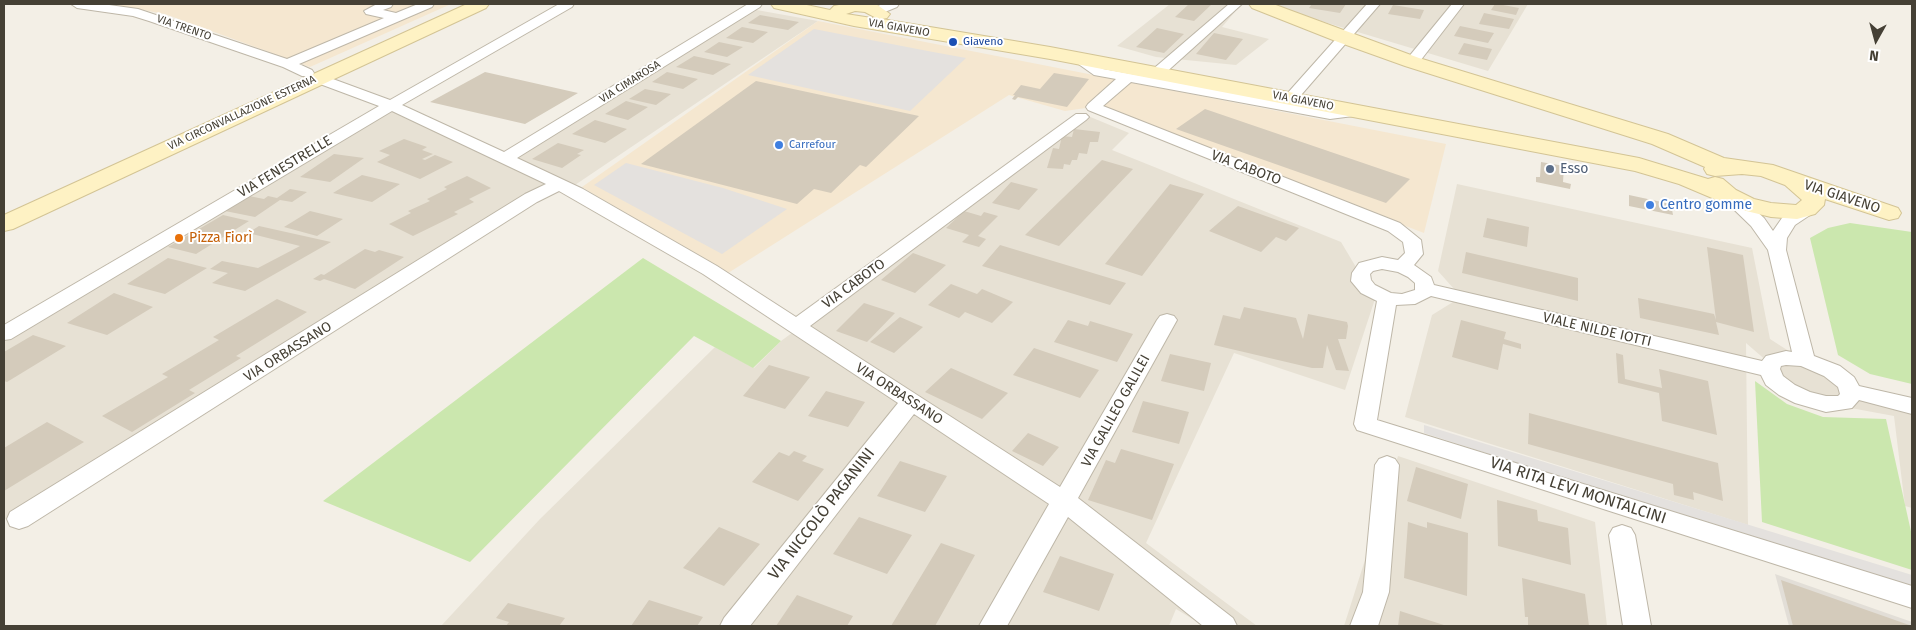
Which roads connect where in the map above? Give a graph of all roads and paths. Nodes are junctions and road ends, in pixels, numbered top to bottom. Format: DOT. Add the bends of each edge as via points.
graph roads {
  1 [pos="77,4"];
  2 [pos="387,4"];
  3 [pos="428,4"];
  4 [pos="461,4"];
  5 [pos="480,4"];
  6 [pos="568,4"];
  7 [pos="756,4"];
  8 [pos="780,4"];
  9 [pos="798,4"];
  10 [pos="893,4"];
  11 [pos="1236,4"];
  12 [pos="1258,4"];
  13 [pos="1374,4"];
  14 [pos="1458,4"];
  15 [pos="871,11"];
  16 [pos="841,12"];
  17 [pos="397,17"];
  18 [pos="1344,38"];
  19 [pos="1078,58"];
  20 [pos="1412,62"];
  21 [pos="288,64"];
  22 [pos="1157,73"];
  23 [pos="312,76"];
  24 [pos="1128,77"];
  25 [pos="1290,99"];
  26 [pos="391,105"];
  27 [pos="1356,112"];
  28 [pos="1081,118"];
  29 [pos="504,159"];
  30 [pos="1639,165"];
  31 [pos="1728,168"];
  32 [pos="1795,182"];
  33 [pos="558,185"];
  34 [pos="1728,195"];
  35 [pos="1807,209"];
  36 [pos="4,213"];
  37 [pos="1901,215"];
  38 [pos="4,224"];
  39 [pos="1777,250"];
  40 [pos="1403,266"];
  41 [pos="1425,289"];
  42 [pos="1387,298"];
  43 [pos="1168,320"];
  44 [pos="796,326"];
  45 [pos="4,334"];
  46 [pos="1805,360"];
  47 [pos="1769,370"];
  48 [pos="1852,390"];
  49 [pos="911,402"];
  50 [pos="1912,406"];
  51 [pos="1387,465"];
  52 [pos="1065,502"];
  53 [pos="19,519"];
  54 [pos="1622,536"];
  55 [pos="1912,597"];
  56 [pos="734,626"];
  57 [pos="993,626"];
  58 [pos="1223,626"];
  59 [pos="1364,626"];
  60 [pos="1637,626"];
  1 -- 21 [label="street, VIA TRENTO" via="134,12"];
  2 -- 17 [label="street" via="370,11"];
  3 -- 17 [label="street"];
  4 -- 23 [label="main road, VIA CIRCONVALLAZIONE ESTERNA"];
  5 -- 23 [label="main road, VIA CIRCONVALLAZIONE ESTERNA"];
  6 -- 26 [label="street, VIA FENESTRELLE"];
  7 -- 29 [label="street, VIA CIMAROSA"];
  8 -- 16 [label="main road"];
  9 -- 16 [label="main road"];
  10 -- 15 [label="street"];
  11 -- 22 [label="street"];
  12 -- 18 [label="main road"];
  13 -- 18 [label="street"];
  14 -- 20 [label="street"];
  15 -- 16 [label="main road, VIA GIAVENO" via="844,20"];
  15 -- 19 [label="main road, VIA GIAVENO" via="953,38"];
  17 -- 21 [label="street"];
  18 -- 20 [label="main road"];
  18 -- 25 [label="street"];
  19 -- 22 [label="main road, VIA GIAVENO"];
  19 -- 24 [label="street" via="1099,72"];
  20 -- 31 [label="main road" via="1660,139"];
  21 -- 23 [label="street, VIA TRENTO"];
  22 -- 25 [label="main road, VIA GIAVENO"];
  23 -- 26 [label="street, VIA ORBASSANO"];
  23 -- 36 [label="main road, VIA CIRCONVALLAZIONE ESTERNA"];
  23 -- 38 [label="main road, VIA CIRCONVALLAZIONE ESTERNA"];
  24 -- 27 [label="street" via="1322,113"];
  24 -- 40 [label="street, VIA CABOTO" via="1093,107 1394,227 1412,240 1414,254"];
  25 -- 27 [label="main road, VIA GIAVENO"];
  26 -- 29 [label="street, VIA ORBASSANO"];
  26 -- 45 [label="street, VIA FENESTRELLE"];
  27 -- 30 [label="main road, VIA GIAVENO"];
  28 -- 44 [label="street, VIA CABOTO"];
  29 -- 33 [label="street, VIA ORBASSANO"];
  30 -- 31 [label="main road, VIA GIAVENO"];
  30 -- 34 [label="main road, VIA GIAVENO"];
  31 -- 32 [label="main road, VIA GIAVENO" via="1765,170"];
  31 -- 34 [label="main road, VIA GIAVENO" via="1715,173 1713,180"];
  32 -- 35 [label="main road, VIA GIAVENO" via="1814,200"];
  32 -- 37 [label="main road, VIA GIAVENO"];
  33 -- 44 [label="street, VIA ORBASSANO" via="710,270"];
  33 -- 53 [label="street, VIA ORBASSANO" via="531,198"];
  34 -- 35 [label="main road, VIA GIAVENO" via="1746,204 1771,210 1797,212"];
  34 -- 39 [label="street" via="1758,222"];
  35 -- 37 [label="main road, VIA GIAVENO"];
  35 -- 39 [label="street" via="1788,222 1778,238"];
  39 -- 46 [label="street"];
  40 -- 41 [label="street" via="1420,276"];
  40 -- 42 [label="street" via="1376,264 1360,273 1361,281 1368,289"];
  41 -- 42 [label="street" via="1415,298"];
  41 -- 47 [label="street, VIALE NILDE IOTTI"];
  42 -- 55 [label="street, VIA RITA LEVI MONTALCINI" via="1365,424"];
  43 -- 52 [label="street, VIA GALILEO GALILEI"];
  44 -- 49 [label="street, VIA ORBASSANO"];
  46 -- 47 [label="street" via="1777,359 1770,364"];
  46 -- 48 [label="street" via="1832,371"];
  47 -- 48 [label="street" via="1774,380 1787,390 1813,401 1844,402 1852,396"];
  48 -- 50 [label="street"];
  49 -- 52 [label="street, VIA ORBASSANO"];
  49 -- 56 [label="street, VIA NICCOLÒ PAGANINI"];
  51 -- 59 [label="street" via="1376,592"];
  52 -- 57 [label="street, VIA GALILEO GALILEI"];
  52 -- 58 [label="street, VIA ORBASSANO"];
  54 -- 60 [label="street"];
}
